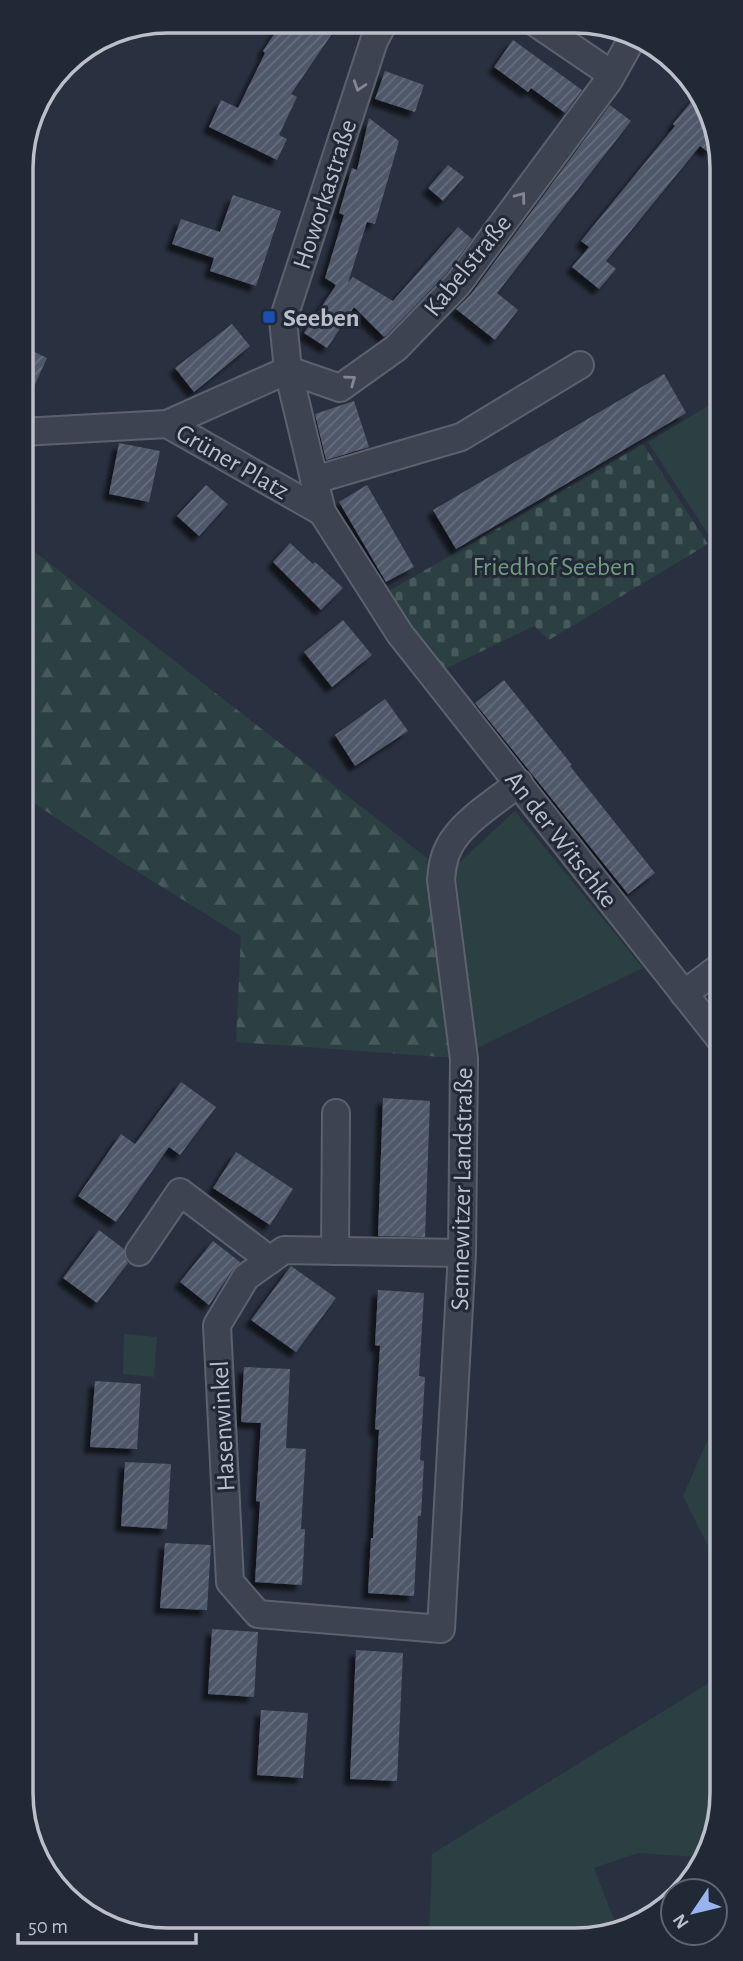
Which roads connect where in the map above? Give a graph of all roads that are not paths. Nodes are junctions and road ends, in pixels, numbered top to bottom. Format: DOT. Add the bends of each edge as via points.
graph roads {
  1 [pos="378,33"];
  2 [pos="550,33"];
  3 [pos="629,45"];
  4 [pos="610,77"];
  5 [pos="580,365"];
  6 [pos="288,370"];
  7 [pos="167,424"];
  8 [pos="34,431"];
  9 [pos="314,481"];
  10 [pos="322,512"];
  11 [pos="404,639"];
  12 [pos="519,783"];
  13 [pos="710,975"];
  14 [pos="684,994"];
  15 [pos="709,1026"];
  16 [pos="335,1112"];
  17 [pos="335,1251"];
  18 [pos="139,1252"];
  19 [pos="462,1254"];
  20 [pos="270,1260"];
  21 [pos="441,1629"];
  1 -- 6 [label="street, Howorkastraße, one-way" via="283,320"];
  2 -- 4 [label="street"];
  3 -- 4 [label="street"];
  6 -- 4 [label="street, Kabelstraße, one-way" via="341,388 396,348 458,284"];
  5 -- 9 [label="street" via="461,437"];
  6 -- 7 [label="street, Grüner Platz"];
  6 -- 9 [label="street, Grüner Platz"];
  7 -- 8 [label="street"];
  7 -- 10 [label="street, Grüner Platz"];
  9 -- 10 [label="street, Grüner Platz"];
  10 -- 11 [label="street, Grüner Platz"];
  11 -- 12 [label="street, An der Witschke"];
  12 -- 14 [label="street, An der Witschke"];
  12 -- 19 [label="street, Sennewitzer Landstraße" via="456,836 442,870 464,1059"];
  13 -- 14 [label="street"];
  14 -- 15 [label="street, An der Witschke"];
  16 -- 17 [label="street"];
  17 -- 19 [label="street, Hasenwinkel"];
  17 -- 20 [label="street, Hasenwinkel" via="284,1250"];
  18 -- 20 [label="street" via="180,1192"];
  19 -- 21 [label="street, Sennewitzer Landstraße"];
  20 -- 21 [label="street, Hasenwinkel" via="246,1277 216,1325 230,1582 258,1614"];
}
